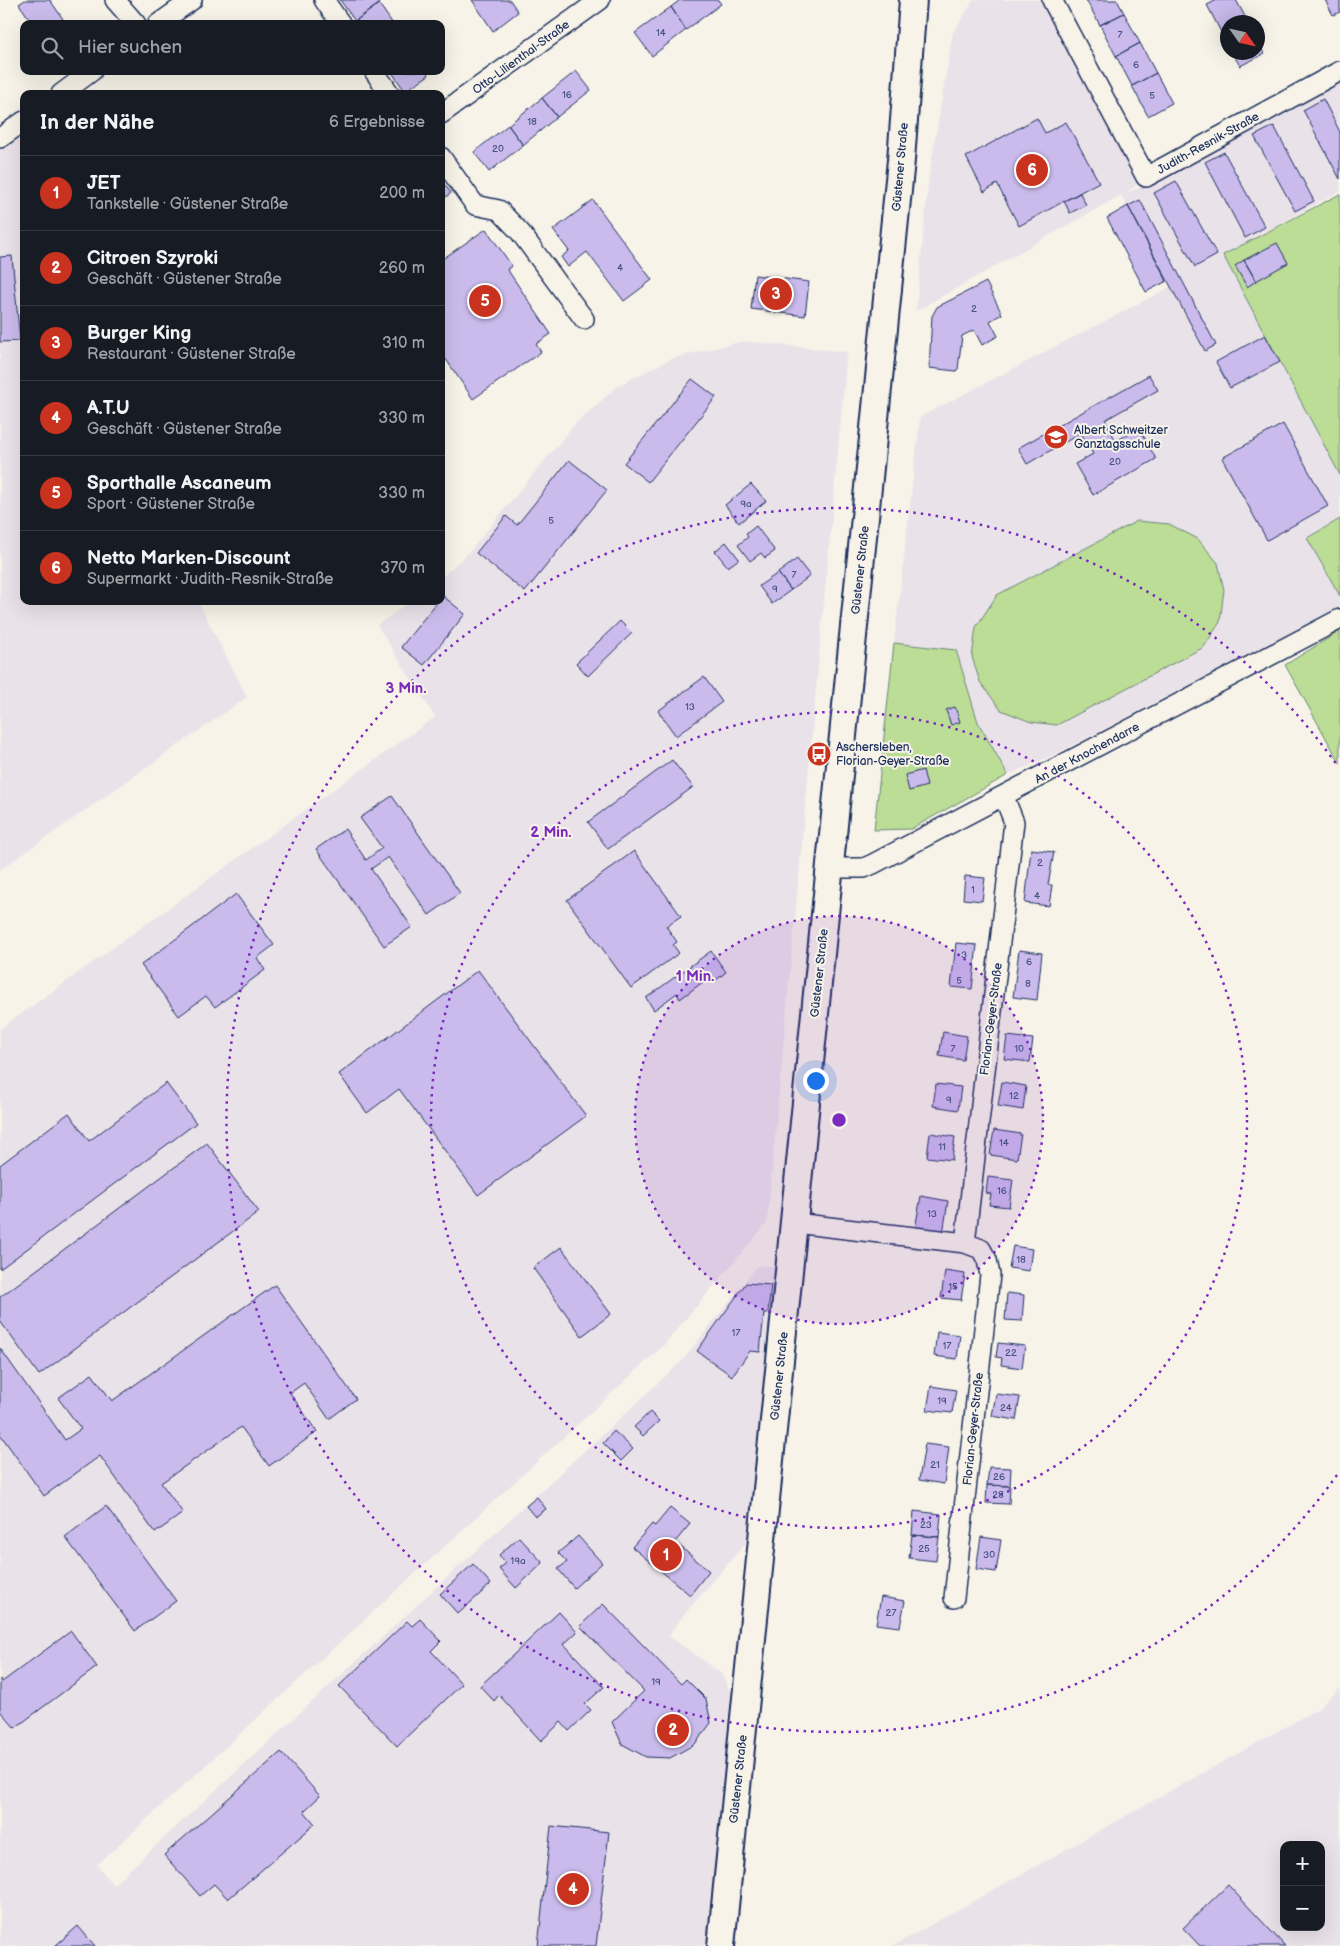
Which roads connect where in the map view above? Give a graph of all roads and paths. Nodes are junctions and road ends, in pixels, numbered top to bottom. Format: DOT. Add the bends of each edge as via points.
graph roads {
  1 [pos="115,0"];
  2 [pos="192,0"];
  3 [pos="324,0"];
  4 [pos="600,0"];
  5 [pos="913,0"];
  6 [pos="1052,0"];
  7 [pos="132,20"];
  8 [pos="164,20"];
  9 [pos="338,20"];
  10 [pos="1340,70"];
  11 [pos="87,75"];
  12 [pos="377,75"];
  13 [pos="66,90"];
  14 [pos="387,90"];
  15 [pos="445,111"];
  16 [pos="20,124"];
  17 [pos="0,138"];
  18 [pos="445,163"];
  19 [pos="584,319"];
  20 [pos="1340,619"];
  21 [pos="1004,797"];
  22 [pos="830,868"];
  23 [pos="795,1224"];
  24 [pos="965,1243"];
  25 [pos="954,1598"];
  26 [pos="721,1946"];
  1 -- 7 [label="street"];
  2 -- 8 [label="street"];
  3 -- 9 [label="street"];
  4 -- 15 [label="street, Otto-Lilienthal-Straße"];
  5 -- 22 [label="main road, Güstener Straße" via="901,160"];
  6 -- 10 [label="street, Judith-Resnik-Straße" via="1146,177"];
  11 -- 13 [label="street"];
  12 -- 14 [label="street"];
  16 -- 17 [label="street"];
  18 -- 19 [label="street" via="475,205 499,210 520,232"];
  20 -- 21 [label="street, An der Knochendarre"];
  21 -- 22 [label="street, An der Knochendarre" via="864,868"];
  21 -- 24 [label="street, Florian-Geyer-Straße" via="1014,822"];
  22 -- 23 [label="main road, Güstener Straße"];
  23 -- 24 [label="street, Florian-Geyer-Straße"];
  23 -- 26 [label="main road, Güstener Straße"];
  24 -- 25 [label="street, Florian-Geyer-Straße" via="981,1249 990,1275"];
}
